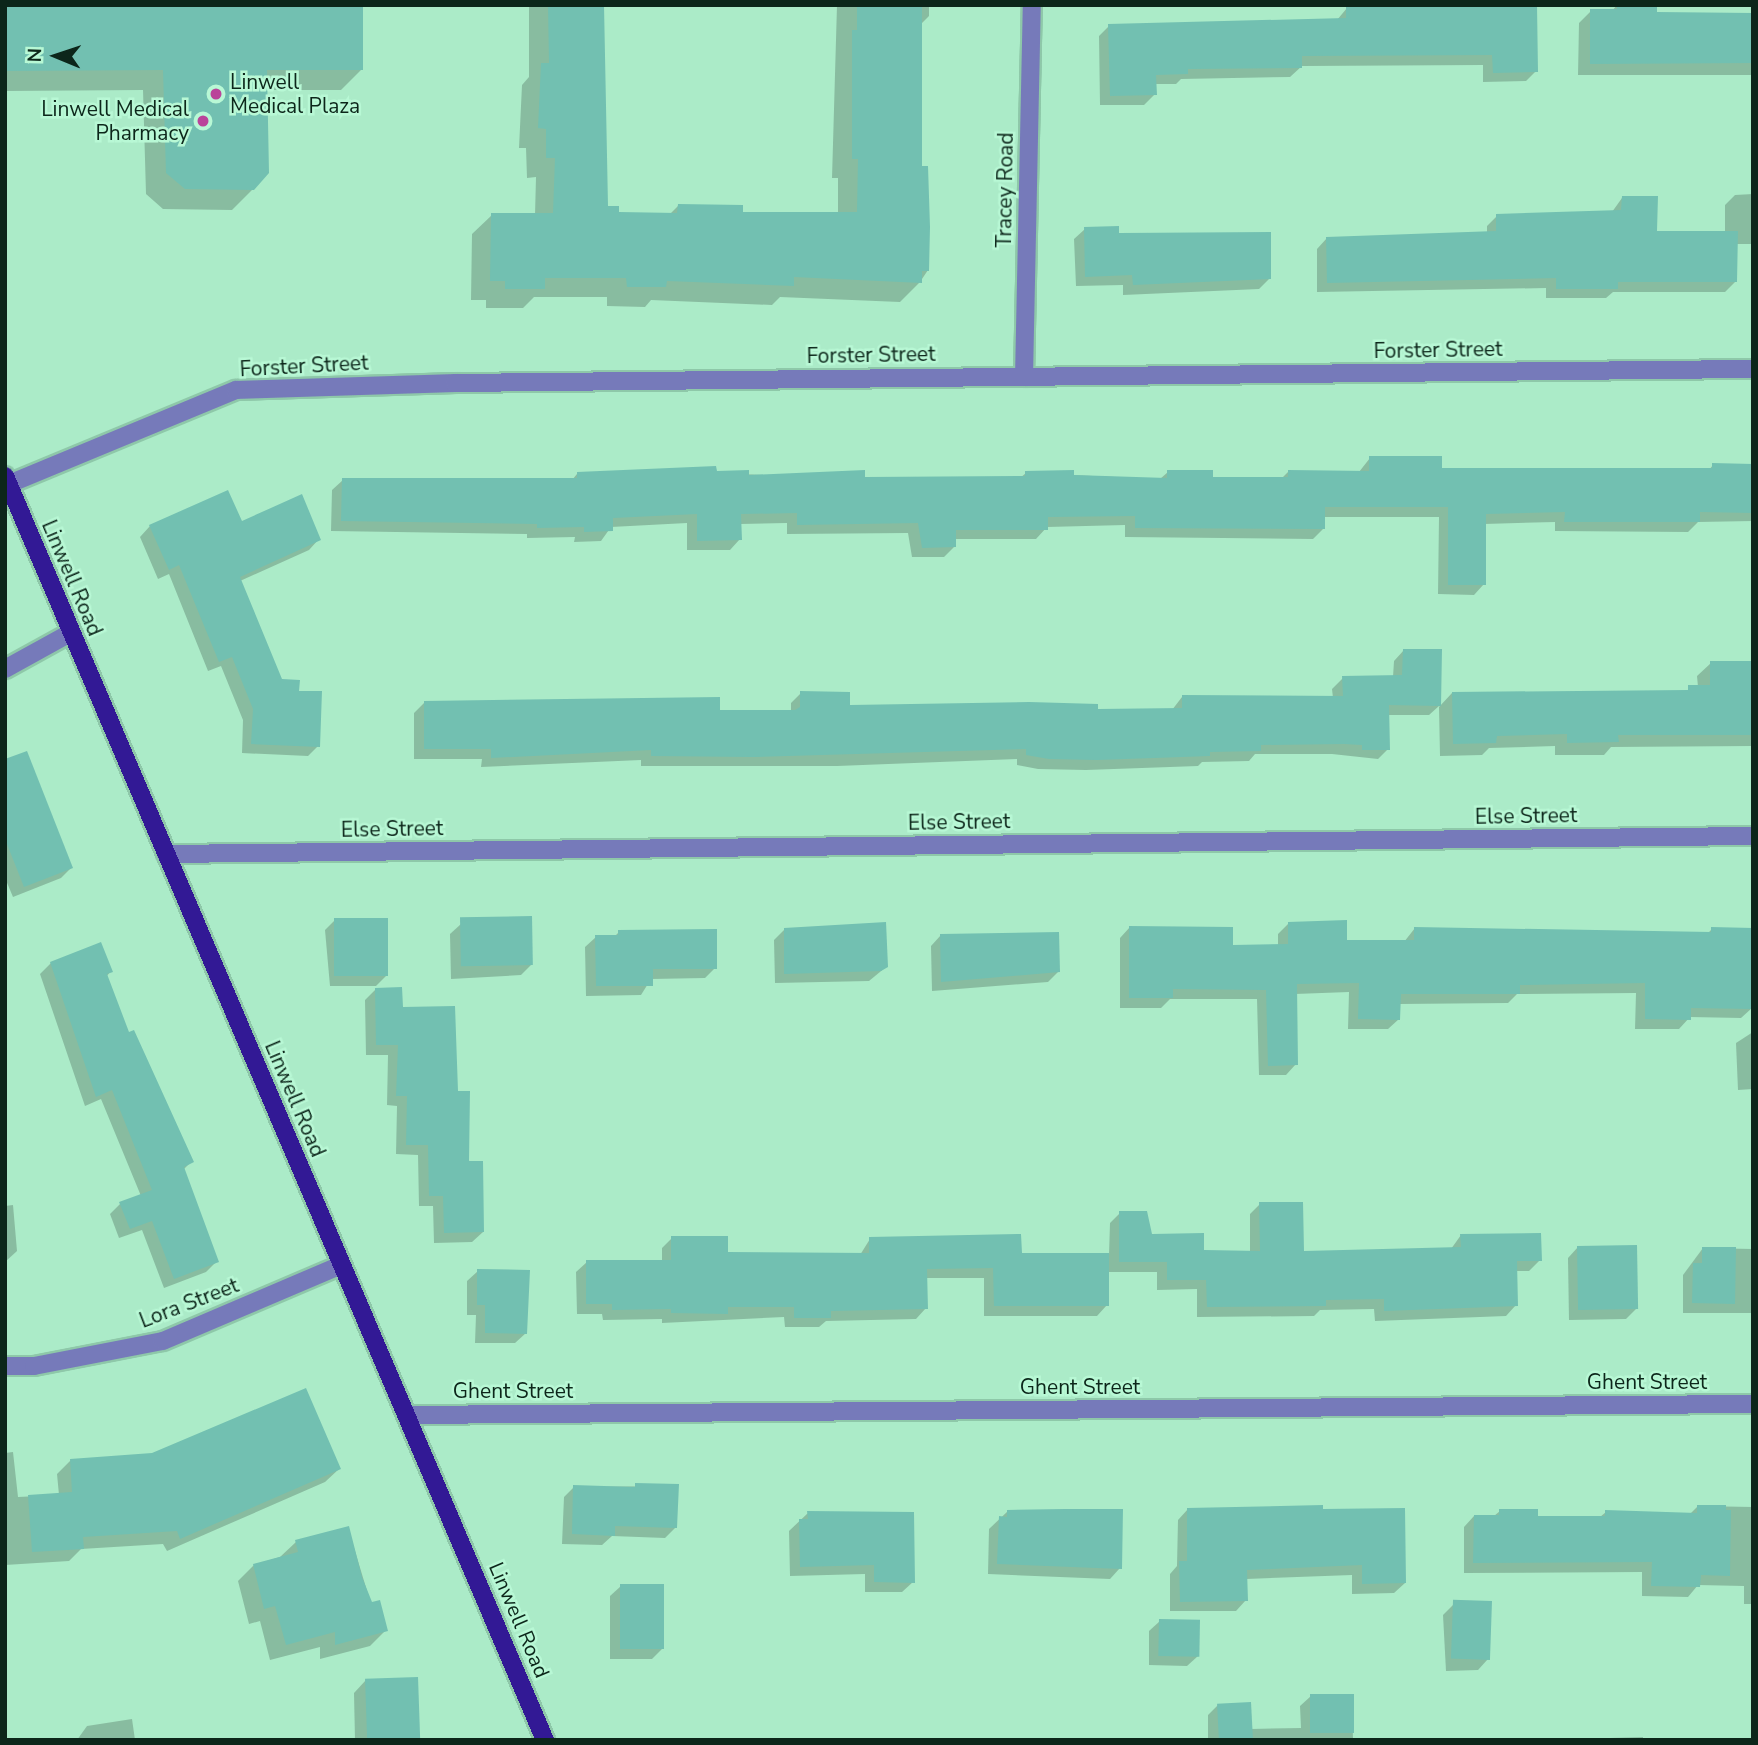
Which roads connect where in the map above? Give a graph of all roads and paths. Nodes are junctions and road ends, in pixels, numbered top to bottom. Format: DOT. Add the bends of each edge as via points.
graph roads {
  1 [pos="1032,5"];
  2 [pos="1753,369"];
  3 [pos="1024,377"];
  4 [pos="7,480"];
  5 [pos="70,632"];
  6 [pos="5,669"];
  7 [pos="1753,836"];
  8 [pos="166,854"];
  9 [pos="341,1265"];
  10 [pos="5,1366"];
  11 [pos="1753,1404"];
  12 [pos="408,1415"];
  13 [pos="545,1740"];
  1 -- 3 [label="street, Tracey Road"];
  2 -- 3 [label="street, Forster Street"];
  3 -- 4 [label="street, Forster Street" via="236,390"];
  4 -- 5 [label="main road, Linwell Road"];
  5 -- 6 [label="street"];
  5 -- 8 [label="main road, Linwell Road"];
  7 -- 8 [label="street, Else Street"];
  8 -- 9 [label="main road, Linwell Road"];
  9 -- 10 [label="street, Lora Street" via="163,1342 34,1366"];
  9 -- 12 [label="main road, Linwell Road"];
  11 -- 12 [label="street, Ghent Street"];
  12 -- 13 [label="main road, Linwell Road"];
}
